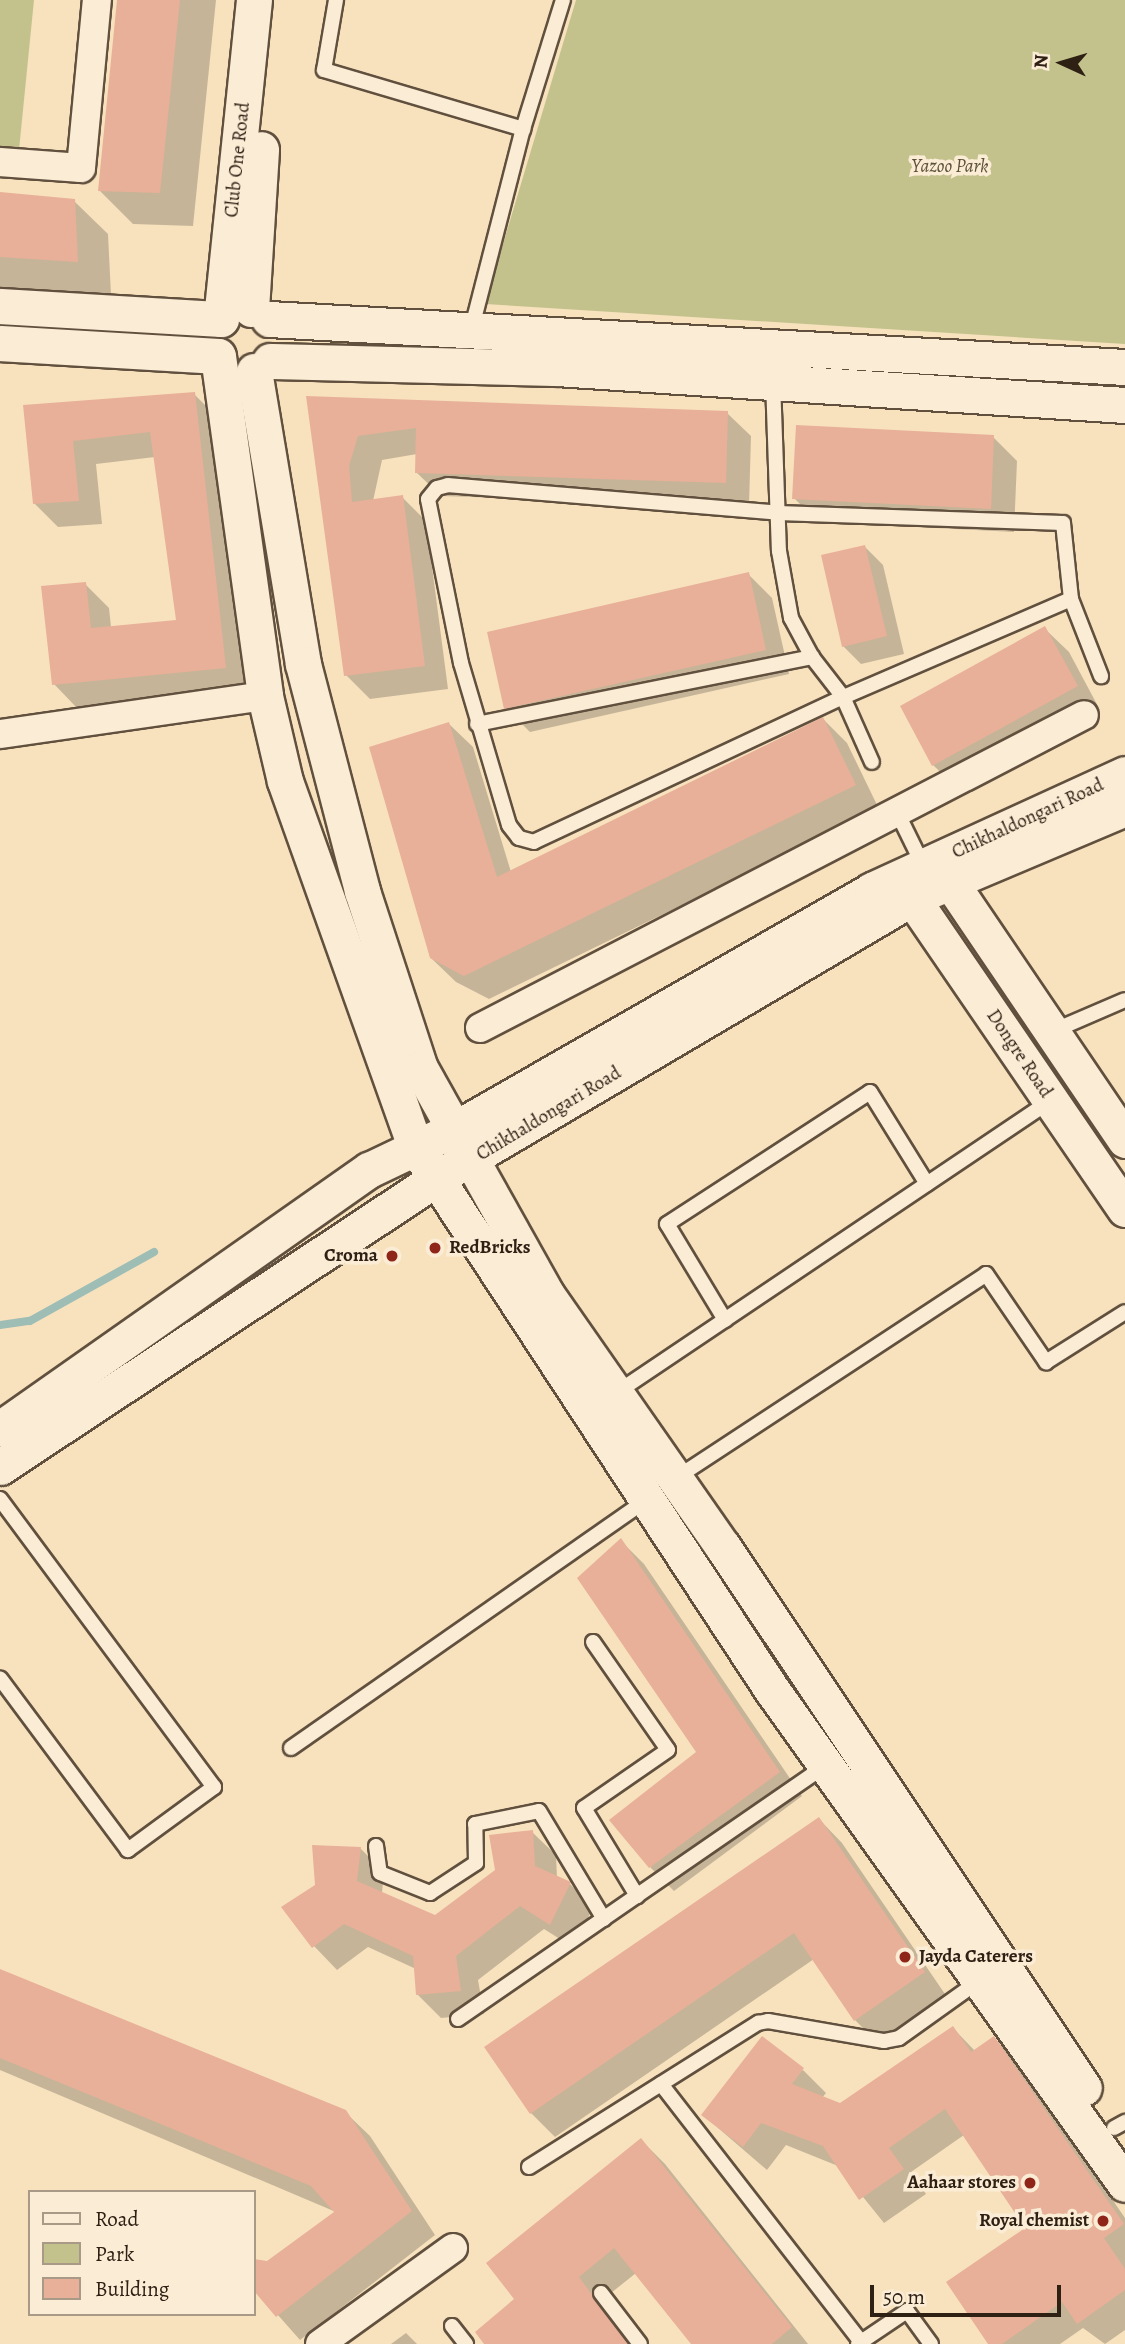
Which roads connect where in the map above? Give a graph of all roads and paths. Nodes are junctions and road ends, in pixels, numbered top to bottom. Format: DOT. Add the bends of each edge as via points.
graph roads {
  1 [pos="97,0"];
  2 [pos="254,0"];
  3 [pos="279,0"];
  4 [pos="336,0"];
  5 [pos="563,0"];
  6 [pos="523,129"];
  7 [pos="0,162"];
  8 [pos="0,306"];
  9 [pos="247,316"];
  10 [pos="471,331"];
  11 [pos="0,343"];
  12 [pos="218,356"];
  13 [pos="262,366"];
  14 [pos="773,366"];
  15 [pos="1125,367"];
  16 [pos="1125,405"];
  17 [pos="778,513"];
  18 [pos="1071,599"];
  19 [pos="812,657"];
  20 [pos="1101,676"];
  21 [pos="265,696"];
  22 [pos="843,696"];
  23 [pos="1084,715"];
  24 [pos="477,724"];
  25 [pos="0,734"];
  26 [pos="872,762"];
  27 [pos="1125,774"];
  28 [pos="1125,808"];
  29 [pos="897,812"];
  30 [pos="928,881"];
  31 [pos="1125,1000"];
  32 [pos="480,1028"];
  33 [pos="1051,1031"];
  34 [pos="1051,1101"];
  35 [pos="456,1129"];
  36 [pos="1125,1140"];
  37 [pos="415,1146"];
  38 [pos="473,1159"];
  39 [pos="437,1178"];
  40 [pos="927,1184"];
  41 [pos="1125,1209"];
  42 [pos="1125,1312"];
  43 [pos="725,1320"];
  44 [pos="616,1393"];
  45 [pos="0,1429"];
  46 [pos="0,1467"];
  47 [pos="675,1479"];
  48 [pos="0,1499"];
  49 [pos="647,1499"];
  50 [pos="593,1642"];
  51 [pos="0,1678"];
  52 [pos="291,1748"];
  53 [pos="826,1765"];
  54 [pos="376,1846"];
  55 [pos="636,1896"];
  56 [pos="604,1919"];
  57 [pos="979,1981"];
  58 [pos="458,2019"];
  59 [pos="661,2084"];
  60 [pos="1121,2131"];
  61 [pos="529,2166"];
  62 [pos="1125,2184"];
  63 [pos="453,2248"];
  64 [pos="601,2293"];
  65 [pos="452,2326"];
  66 [pos="860,2343"];
  67 [pos="320,2344"];
  68 [pos="466,2344"];
  69 [pos="640,2344"];
  70 [pos="932,2344"];
  1 -- 7 [label="street" via="81,168"];
  2 -- 9 [label="street, Club One Road"];
  3 -- 9 [label="street, Club One Road" via="266,80"];
  4 -- 6 [label="lane" via="324,70"];
  5 -- 6 [label="lane"];
  6 -- 10 [label="lane"];
  8 -- 9 [label="street"];
  9 -- 10 [label="street"];
  9 -- 12 [label="street, Club One Road" via="214,337"];
  9 -- 13 [label="street, Club One Road" via="277,340"];
  10 -- 14 [label="street"];
  11 -- 12 [label="street"];
  12 -- 13 [label="street" via="230,368"];
  12 -- 21 [label="street, Club One Road"];
  13 -- 14 [label="street" via="406,361"];
  13 -- 35 [label="street, Club One Road" via="303,664 362,891 421,1068"];
  14 -- 15 [label="street"];
  14 -- 16 [label="street"];
  14 -- 17 [label="lane"];
  17 -- 18 [label="lane" via="1063,523"];
  17 -- 19 [label="lane" via="792,618"];
  17 -- 24 [label="lane" via="437,488 428,499"];
  18 -- 20 [label="lane"];
  18 -- 22 [label="lane"];
  19 -- 22 [label="lane"];
  19 -- 24 [label="lane"];
  21 -- 25 [label="street"];
  21 -- 37 [label="street, Club One Road" via="285,781"];
  22 -- 24 [label="lane" via="551,838 534,842 519,838 509,825"];
  22 -- 26 [label="lane"];
  23 -- 29 [label="street"];
  27 -- 30 [label="street, Chikhaldongari Road"];
  28 -- 30 [label="street, Chikhaldongari Road"];
  29 -- 30 [label="lane"];
  29 -- 32 [label="street"];
  30 -- 33 [label="street, Dongre Road"];
  30 -- 34 [label="street, Dongre Road"];
  30 -- 35 [label="street, Chikhaldongari Road" via="872,890"];
  30 -- 38 [label="street, Chikhaldongari Road"];
  31 -- 33 [label="lane"];
  33 -- 36 [label="street, Dongre Road"];
  34 -- 40 [label="lane"];
  34 -- 41 [label="street, Dongre Road"];
  35 -- 37 [label="street, Chikhaldongari Road"];
  35 -- 38 [label="street, Club One Road"];
  37 -- 39 [label="street, Club One Road"];
  37 -- 45 [label="street, Chikhaldongari Road" via="369,1170"];
  38 -- 39 [label="street, Chikhaldongari Road"];
  38 -- 44 [label="street, Club One Road" via="545,1292"];
  39 -- 46 [label="street, Chikhaldongari Road"];
  39 -- 49 [label="street, Club One Road"];
  40 -- 43 [label="lane"];
  40 -- 43 [label="lane" via="870,1092 667,1224"];
  42 -- 47 [label="lane" via="1046,1362 986,1274"];
  43 -- 44 [label="lane"];
  44 -- 47 [label="street, Club One Road"];
  47 -- 60 [label="street, Club One Road"];
  48 -- 51 [label="lane" via="214,1787 128,1850"];
  49 -- 52 [label="lane"];
  49 -- 53 [label="street, Club One Road"];
  50 -- 55 [label="lane" via="668,1750 584,1808"];
  53 -- 55 [label="lane"];
  53 -- 57 [label="street, Club One Road"];
  54 -- 56 [label="lane" via="380,1873 430,1893 476,1863 475,1824 539,1811"];
  55 -- 56 [label="lane"];
  56 -- 58 [label="lane"];
  57 -- 59 [label="lane" via="899,2038 870,2041 768,2021"];
  57 -- 62 [label="street, Club One Road"];
  59 -- 61 [label="lane"];
  59 -- 66 [label="lane"];
  63 -- 67 [label="street"];
  64 -- 69 [label="lane"];
  65 -- 68 [label="lane"];
  66 -- 70 [label="lane" via="907,2311"];
}
